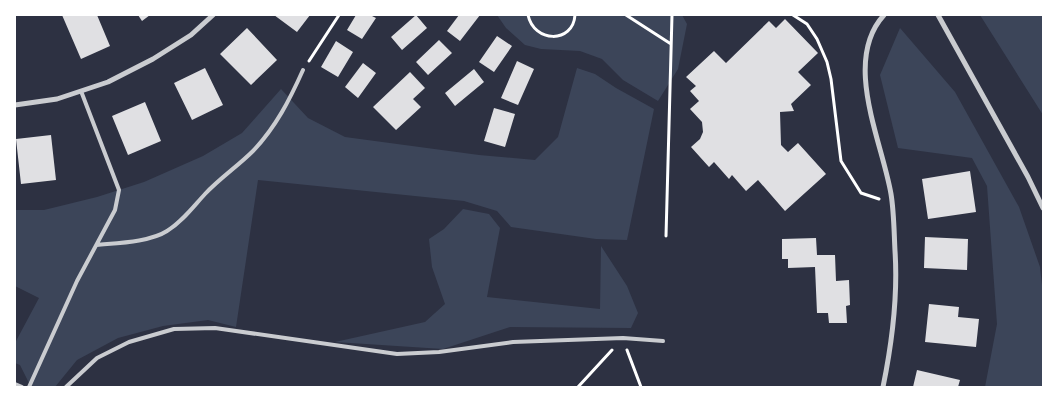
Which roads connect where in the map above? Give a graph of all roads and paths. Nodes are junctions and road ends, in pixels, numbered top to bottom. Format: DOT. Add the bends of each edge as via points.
graph roads {
  1 [pos="214,15"];
  2 [pos="339,15"];
  3 [pos="528,15"];
  4 [pos="575,15"];
  5 [pos="626,15"];
  6 [pos="672,15"];
  7 [pos="793,15"];
  8 [pos="884,15"];
  9 [pos="938,15"];
  10 [pos="671,44"];
  11 [pos="303,70"];
  12 [pos="82,91"];
  13 [pos="15,105"];
  14 [pos="891,203"];
  15 [pos="1043,208"];
  16 [pos="666,236"];
  17 [pos="96,245"];
  18 [pos="623,338"];
  19 [pos="663,342"];
  20 [pos="15,384"];
  21 [pos="22,387"];
  22 [pos="29,387"];
  23 [pos="66,387"];
  24 [pos="578,387"];
  25 [pos="640,387"];
  26 [pos="883,387"];
  1 -- 12 [label="street" via="192,35 153,59"];
  2 -- 11 [label="path"];
  3 -- 4 [label="path" via="533,28 547,36 565,33"];
  5 -- 10 [label="path"];
  6 -- 10 [label="path"];
  7 -- 14 [label="path" via="817,38 827,62 841,161 861,193"];
  8 -- 14 [label="street" via="868,41 865,88"];
  9 -- 15 [label="street"];
  10 -- 16 [label="path"];
  11 -- 17 [label="lane" via="285,109 266,137 185,217 166,232 136,242"];
  12 -- 13 [label="street" via="57,99"];
  12 -- 17 [label="lane" via="119,190 115,210"];
  14 -- 26 [label="street" via="895,253 894,311"];
  17 -- 22 [label="lane"];
  18 -- 19 [label="lane"];
  18 -- 23 [label="lane" via="514,342 397,354 215,328 174,329 129,342 97,358"];
  18 -- 24 [label="path"];
  18 -- 25 [label="path"];
  20 -- 21 [label="lane"];
}
